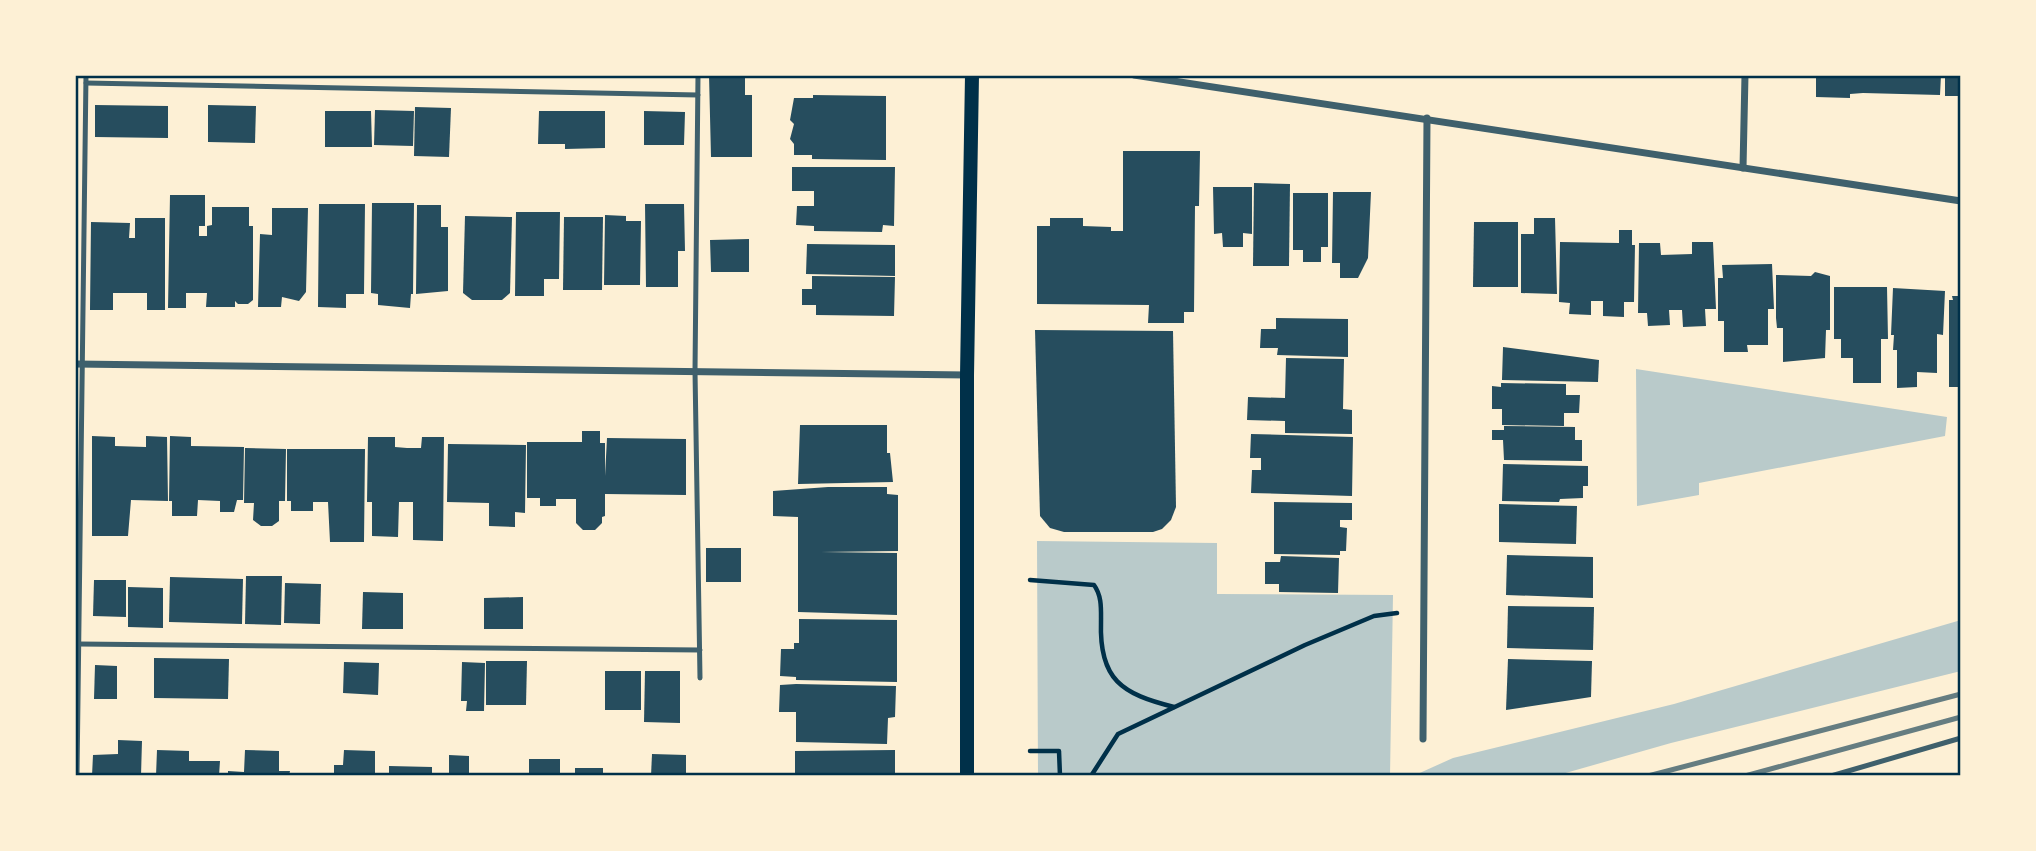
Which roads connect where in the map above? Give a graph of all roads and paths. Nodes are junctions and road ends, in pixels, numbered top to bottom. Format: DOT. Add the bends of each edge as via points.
graph roads {
  1 [pos="86,75"];
  2 [pos="698,75"];
  3 [pos="972,75"];
  4 [pos="1134,75"];
  5 [pos="1745,75"];
  6 [pos="86,83"];
  7 [pos="698,95"];
  8 [pos="1427,118"];
  9 [pos="1742,168"];
  10 [pos="1961,201"];
  11 [pos="79,364"];
  12 [pos="695,370"];
  13 [pos="967,375"];
  14 [pos="1030,580"];
  15 [pos="1396,613"];
  16 [pos="79,643"];
  17 [pos="700,650"];
  18 [pos="700,678"];
  19 [pos="1174,708"];
  20 [pos="1961,738"];
  21 [pos="1423,739"];
  22 [pos="1030,751"];
  23 [pos="77,776"];
  24 [pos="967,776"];
  25 [pos="1059,776"];
  26 [pos="1091,776"];
  27 [pos="1831,776"];
  1 -- 6 [label="lane"];
  2 -- 7 [label="lane"];
  3 -- 13 [label="main road"];
  4 -- 8 [label="street"];
  5 -- 9 [label="street"];
  6 -- 7 [label="lane"];
  6 -- 11 [label="lane"];
  7 -- 12 [label="lane"];
  8 -- 9 [label="street"];
  8 -- 21 [label="street"];
  9 -- 10 [label="street"];
  11 -- 12 [label="street"];
  11 -- 16 [label="lane"];
  12 -- 13 [label="street"];
  12 -- 17 [label="lane"];
  13 -- 24 [label="main road"];
  14 -- 19 [label="path" via="1094,585 1100,598 1101,646 1109,673 1129,692"];
  15 -- 19 [label="path" via="1374,616"];
  16 -- 17 [label="lane"];
  16 -- 23 [label="lane"];
  17 -- 18 [label="lane"];
  19 -- 26 [label="path" via="1118,734"];
  20 -- 27 [label="lane"];
  22 -- 25 [label="path" via="1059,751"];
}
